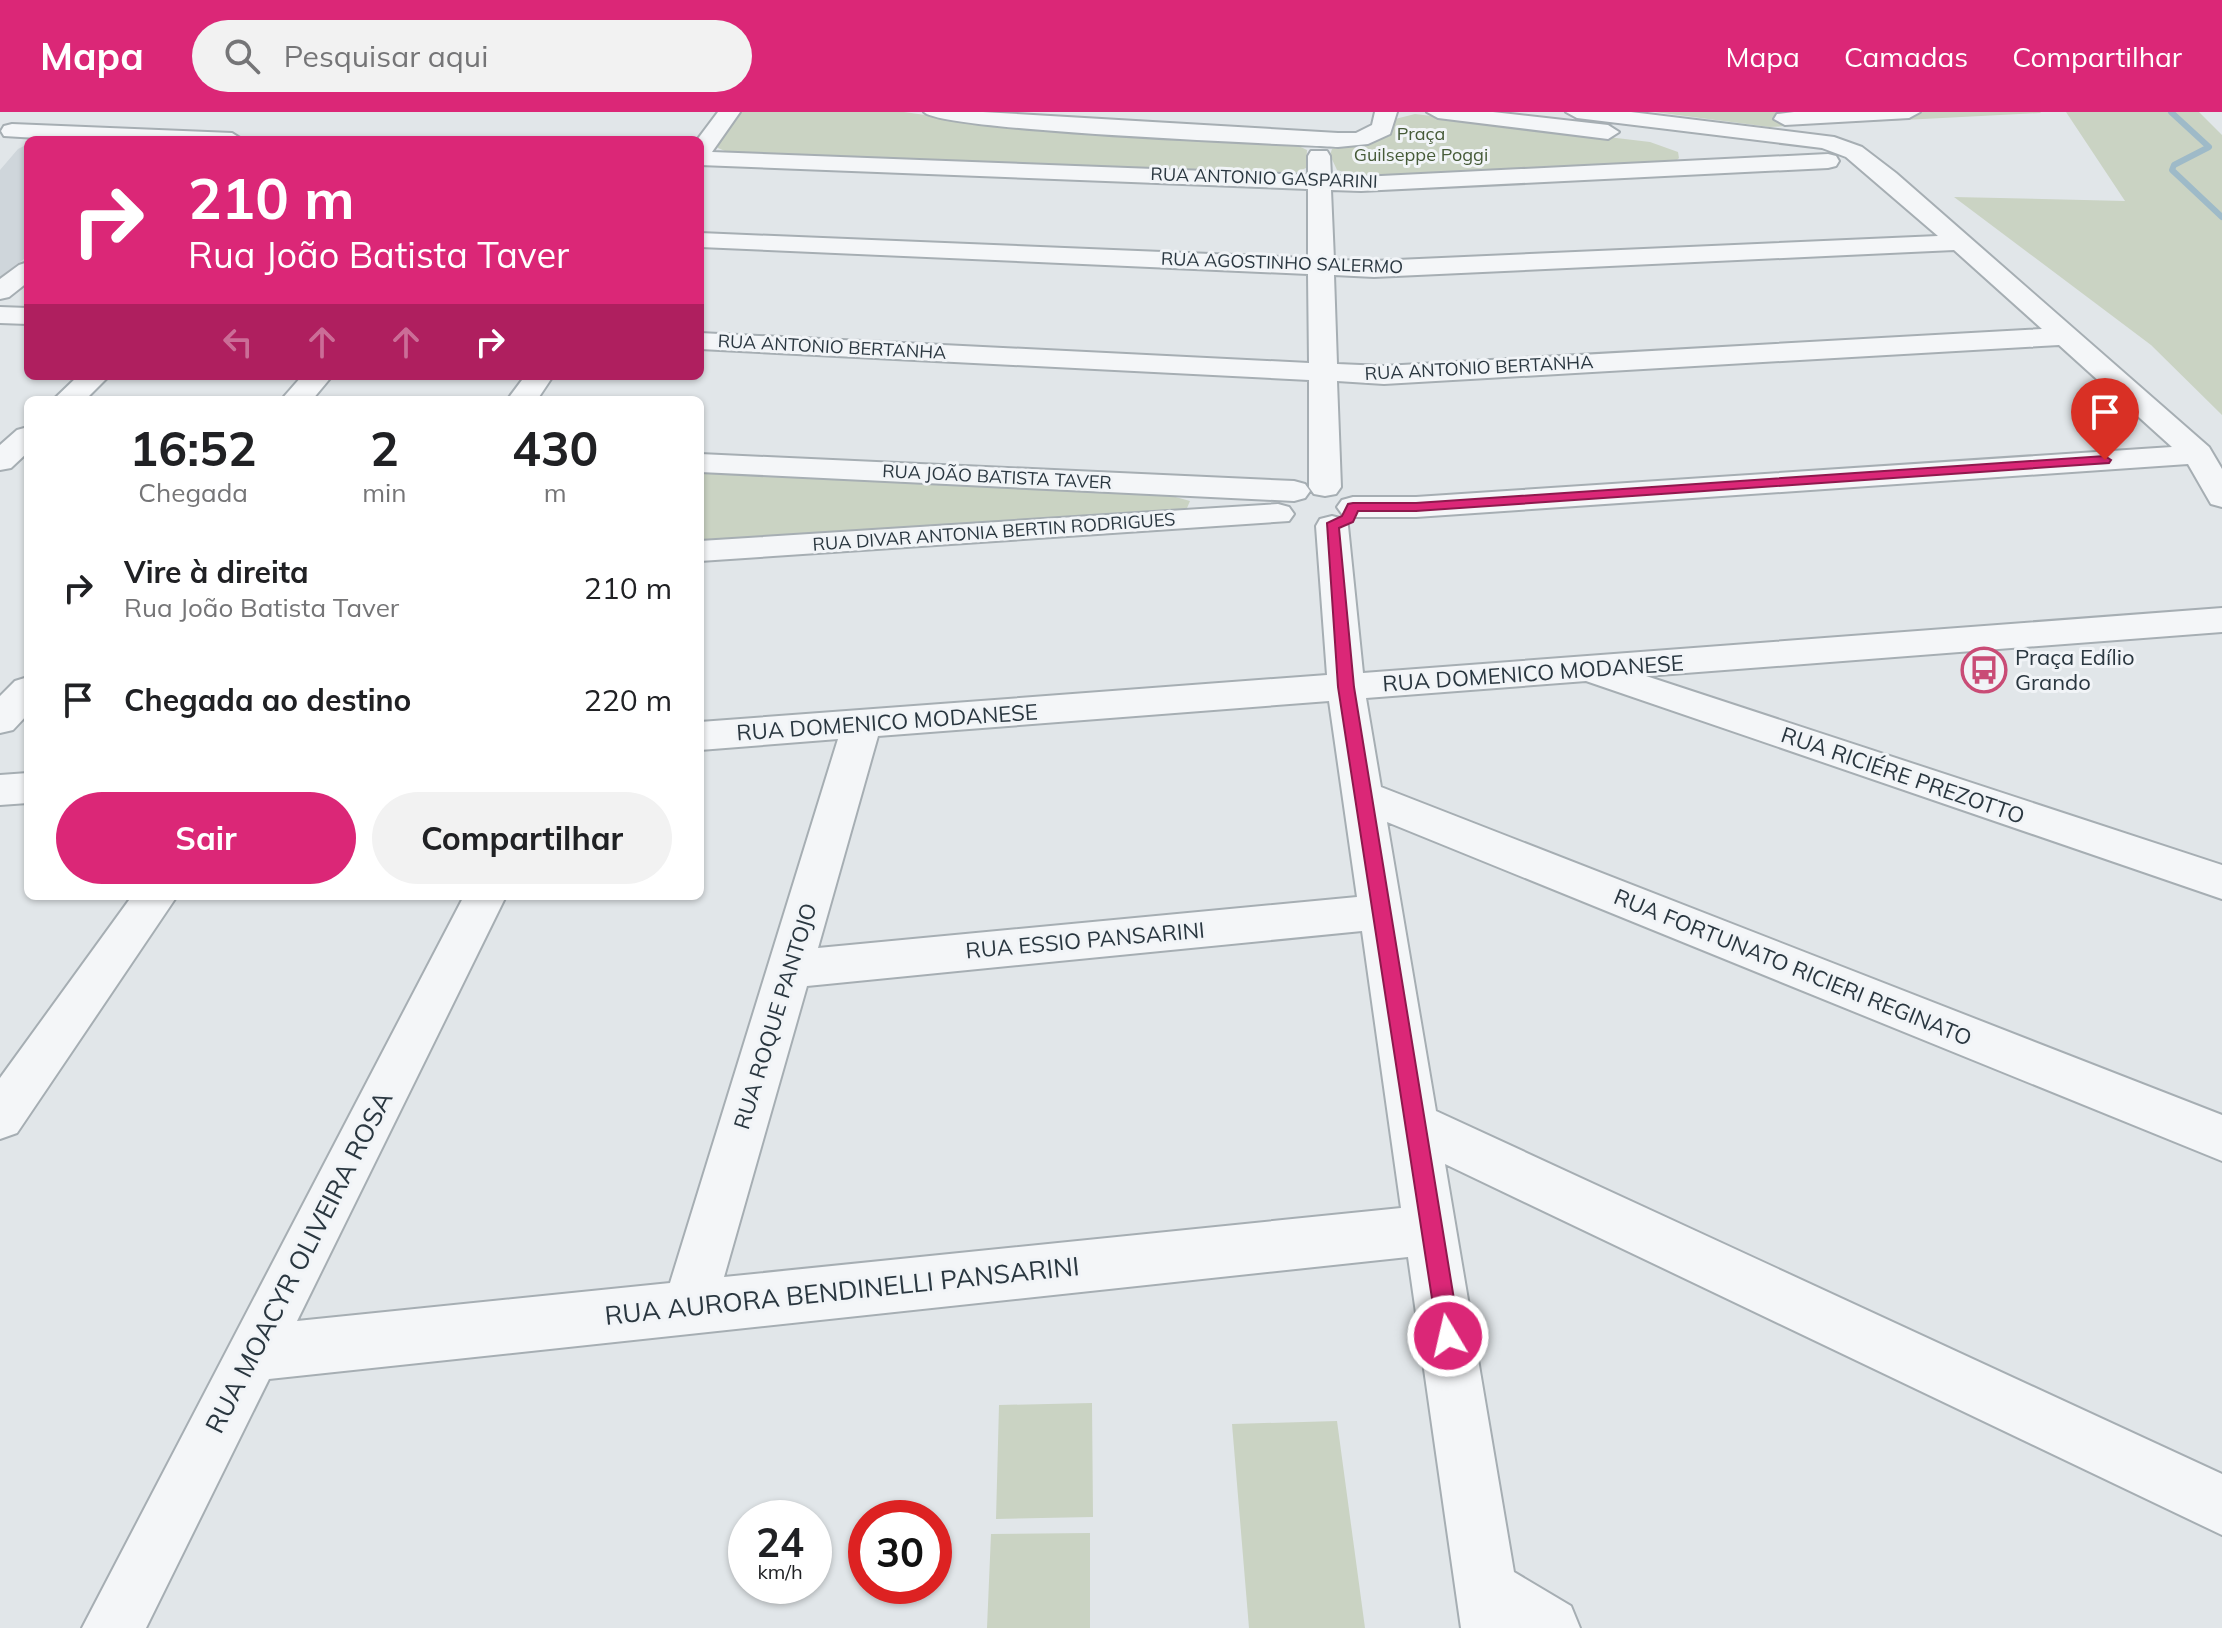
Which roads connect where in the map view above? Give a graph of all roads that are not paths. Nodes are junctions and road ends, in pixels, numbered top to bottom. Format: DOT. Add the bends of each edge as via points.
graph roads {
  1 [pos="30,112"];
  2 [pos="729,112"];
  3 [pos="935,112"];
  4 [pos="1386,112"];
  5 [pos="1438,112"];
  6 [pos="1577,112"];
  7 [pos="1909,112"];
  8 [pos="1735,120"];
  9 [pos="1640,123"];
  10 [pos="6,138"];
  11 [pos="1319,140"];
  12 [pos="704,149"];
  13 [pos="704,155"];
  14 [pos="1863,158"];
  15 [pos="1828,161"];
  16 [pos="1320,182"];
  17 [pos="704,240"];
  18 [pos="1960,242"];
  19 [pos="1321,267"];
  20 [pos="24,273"];
  21 [pos="0,291"];
  22 [pos="0,315"];
  23 [pos="24,316"];
  24 [pos="2066,336"];
  25 [pos="704,341"];
  26 [pos="1323,372"];
  27 [pos="90,380"];
  28 [pos="314,380"];
  29 [pos="72,396"];
  30 [pos="300,396"];
  31 [pos="24,440"];
  32 [pos="2198,454"];
  33 [pos="0,461"];
  34 [pos="704,463"];
  35 [pos="1197,487"];
  36 [pos="1302,497"];
  37 [pos="2222,497"];
  38 [pos="1342,517"];
  39 [pos="1204,518"];
  40 [pos="704,551"];
  41 [pos="2222,620"];
  42 [pos="1718,658"];
  43 [pos="1583,669"];
  44 [pos="1346,687"];
  45 [pos="24,694"];
  46 [pos="1723,715"];
  47 [pos="0,720"];
  48 [pos="862,724"];
  49 [pos="704,736"];
  50 [pos="24,788"];
  51 [pos="0,790"];
  52 [pos="1363,796"];
  53 [pos="2222,882"];
  54 [pos="153,900"];
  55 [pos="483,900"];
  56 [pos="1381,912"];
  57 [pos="789,969"];
  58 [pos="0,1117"];
  59 [pos="1414,1125"];
  60 [pos="2222,1138"];
  61 [pos="1430,1230"];
  62 [pos="689,1307"];
  63 [pos="253,1353"];
  64 [pos="2222,1505"];
  65 [pos="1490,1610"];
  66 [pos="113,1628"];
  67 [pos="1549,1628"];
  1 -- 10 [label="street"];
  2 -- 12 [label="street"];
  3 -- 11 [label="street"];
  4 -- 11 [label="street" via="1382,129 1373,135"];
  5 -- 9 [label="street"];
  6 -- 9 [label="street"];
  7 -- 8 [label="street"];
  8 -- 9 [label="street"];
  8 -- 14 [label="street" via="1826,142"];
  9 -- 15 [label="street"];
  11 -- 16 [label="street"];
  13 -- 16 [label="street, RUA ANTONIO GASPARINI"];
  14 -- 15 [label="street"];
  14 -- 18 [label="street"];
  15 -- 16 [label="street, RUA ANTONIO GASPARINI"];
  16 -- 19 [label="street"];
  17 -- 19 [label="street, RUA AGOSTINHO SALERMO"];
  18 -- 19 [label="street, RUA AGOSTINHO SALERMO"];
  18 -- 24 [label="street"];
  19 -- 26 [label="street"];
  20 -- 21 [label="street"];
  22 -- 23 [label="street"];
  24 -- 26 [label="street, RUA ANTONIO BERTANHA" via="1384,375"];
  24 -- 32 [label="street"];
  25 -- 26 [label="street, RUA ANTONIO BERTANHA"];
  26 -- 36 [label="street"];
  27 -- 29 [label="street"];
  28 -- 30 [label="street"];
  31 -- 33 [label="street"];
  32 -- 37 [label="street"];
  32 -- 38 [label="street" via="1416,507"];
  34 -- 35 [label="street, RUA JOÃO BATISTA TAVER"];
  35 -- 36 [label="street, RUA JOÃO BATISTA TAVER"];
  35 -- 39 [label="street"];
  36 -- 38 [label="street" via="1311,526"];
  36 -- 38 [label="street" via="1344,494"];
  36 -- 39 [label="street, RUA DIVAR ANTONIA BERTIN RODRIGUES"];
  38 -- 44 [label="street"];
  39 -- 40 [label="street, RUA DIVAR ANTONIA BERTIN RODRIGUES"];
  41 -- 42 [label="street, RUA DOMENICO MODANESE"];
  42 -- 43 [label="street, RUA DOMENICO MODANESE"];
  42 -- 46 [label="street"];
  43 -- 44 [label="street, RUA DOMENICO MODANESE"];
  43 -- 46 [label="street, RUA RICIÉRE PREZOTTO"];
  44 -- 48 [label="street, RUA DOMENICO MODANESE"];
  44 -- 52 [label="street"];
  45 -- 47 [label="street"];
  46 -- 53 [label="street, RUA RICIÉRE PREZOTTO"];
  48 -- 49 [label="street, RUA DOMENICO MODANESE"];
  48 -- 57 [label="street, RUA ROQUE PANTOJO"];
  50 -- 51 [label="street"];
  52 -- 56 [label="street"];
  52 -- 60 [label="street, RUA FORTUNATO RICIERI REGINATO"];
  54 -- 58 [label="street"];
  55 -- 63 [label="street, RUA MOACYR OLIVEIRA ROSA"];
  56 -- 57 [label="street, RUA ESSIO PANSARINI"];
  56 -- 59 [label="street"];
  57 -- 62 [label="street, RUA ROQUE PANTOJO"];
  59 -- 61 [label="street"];
  59 -- 64 [label="street"];
  61 -- 62 [label="street, RUA AURORA BENDINELLI PANSARINI"];
  61 -- 65 [label="street"];
  62 -- 63 [label="street, RUA AURORA BENDINELLI PANSARINI"];
  63 -- 66 [label="street, RUA MOACYR OLIVEIRA ROSA"];
  65 -- 67 [label="street"];
}
